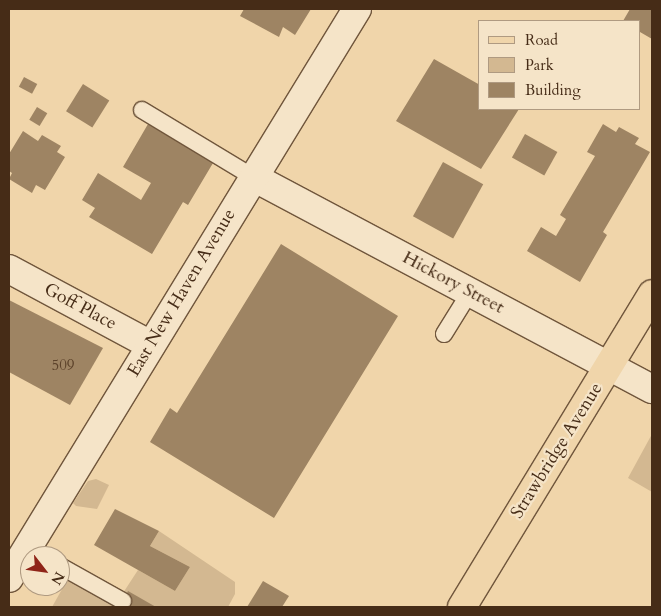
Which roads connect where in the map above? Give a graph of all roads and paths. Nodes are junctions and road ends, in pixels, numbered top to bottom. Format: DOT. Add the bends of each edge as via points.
graph roads {
  1 [pos="357,9"];
  2 [pos="142,110"];
  3 [pos="253,177"];
  4 [pos="9,269"];
  5 [pos="470,292"];
  6 [pos="652,294"];
  7 [pos="444,334"];
  8 [pos="151,345"];
  9 [pos="609,366"];
  10 [pos="652,389"];
  11 [pos="31,546"];
  12 [pos="70,572"];
  13 [pos="123,601"];
  14 [pos="462,607"];
  1 -- 3 [label="street, East New Haven Avenue"];
  2 -- 3 [label="lane"];
  3 -- 5 [label="street, Hickory Street"];
  3 -- 8 [label="street, East New Haven Avenue"];
  4 -- 8 [label="street, Goff Place"];
  5 -- 7 [label="lane"];
  5 -- 9 [label="street, Hickory Street"];
  6 -- 9 [label="main road, Strawbridge Avenue"];
  8 -- 11 [label="street, East New Haven Avenue"];
  9 -- 10 [label="street, Hickory Street"];
  9 -- 14 [label="main road, Strawbridge Avenue"];
  12 -- 13 [label="lane"];
}
